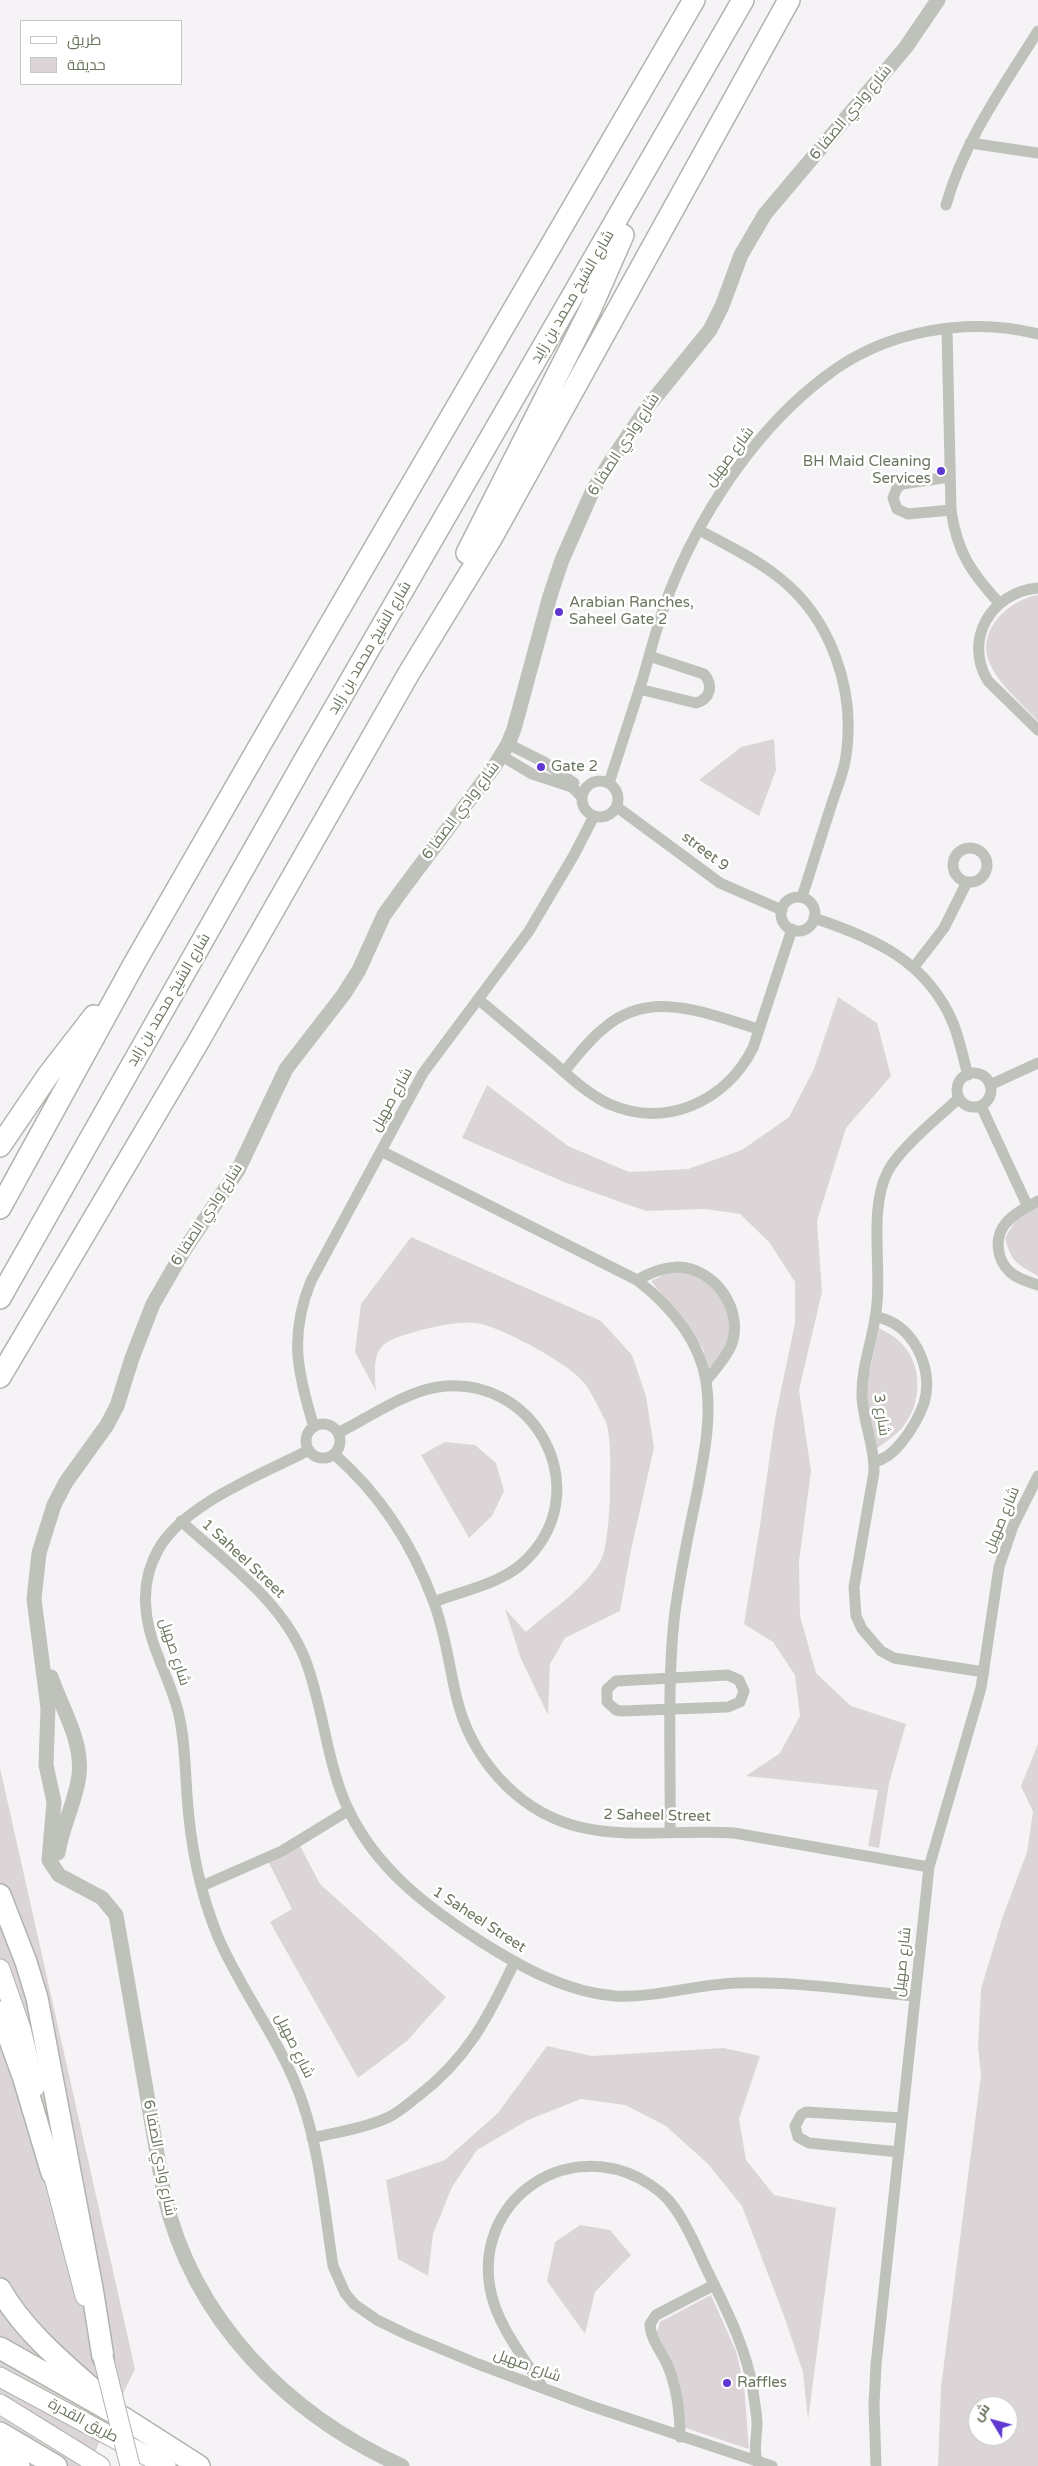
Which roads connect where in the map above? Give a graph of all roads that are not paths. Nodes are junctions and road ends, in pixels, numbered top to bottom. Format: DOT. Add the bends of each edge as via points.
graph roads {
  1 [pos="694,0"];
  2 [pos="743,0"];
  3 [pos="789,0"];
  4 [pos="938,0"];
  5 [pos="1038,31"];
  6 [pos="970,143"];
  7 [pos="660,148"];
  8 [pos="1038,153"];
  9 [pos="946,205"];
  10 [pos="947,329"];
  11 [pos="1038,334"];
  12 [pos="950,477"];
  13 [pos="951,510"];
  14 [pos="699,530"];
  15 [pos="1038,588"];
  16 [pos="999,603"];
  17 [pos="649,656"];
  18 [pos="409,672"];
  19 [pos="639,689"];
  20 [pos="1038,730"];
  21 [pos="505,750"];
  22 [pos="523,752"];
  23 [pos="516,764"];
  24 [pos="562,779"];
  25 [pos="609,783"];
  26 [pos="588,785"];
  27 [pos="582,797"];
  28 [pos="617,807"];
  29 [pos="594,816"];
  30 [pos="967,882"];
  31 [pos="802,897"];
  32 [pos="782,910"];
  33 [pos="814,918"];
  34 [pos="792,929"];
  35 [pos="134,964"];
  36 [pos="914,967"];
  37 [pos="478,999"];
  38 [pos="759,1030"];
  39 [pos="1038,1064"];
  40 [pos="564,1072"];
  41 [pos="968,1075"];
  42 [pos="990,1085"];
  43 [pos="959,1098"];
  44 [pos="981,1106"];
  45 [pos="0,1146"];
  46 [pos="381,1151"];
  47 [pos="1033,1204"];
  48 [pos="0,1208"];
  49 [pos="637,1280"];
  50 [pos="1038,1286"];
  51 [pos="0,1298"];
  52 [pos="876,1317"];
  53 [pos="0,1377"];
  54 [pos="706,1381"];
  55 [pos="314,1427"];
  56 [pos="338,1433"];
  57 [pos="309,1450"];
  58 [pos="334,1454"];
  59 [pos="874,1462"];
  60 [pos="1038,1476"];
  61 [pos="181,1521"];
  62 [pos="434,1602"];
  63 [pos="40,1645"];
  64 [pos="984,1672"];
  65 [pos="670,1678"];
  66 [pos="671,1710"];
  67 [pos="75,1737"];
  68 [pos="47,1740"];
  69 [pos="54,1802"];
  70 [pos="71,1802"];
  71 [pos="349,1810"];
  72 [pos="670,1831"];
  73 [pos="929,1867"];
  74 [pos="56,1872"];
  75 [pos="202,1886"];
  76 [pos="0,1895"];
  77 [pos="514,1963"];
  78 [pos="0,1969"];
  79 [pos="915,1996"];
  80 [pos="0,2012"];
  81 [pos="902,2118"];
  82 [pos="312,2138"];
  83 [pos="899,2152"];
  84 [pos="52,2174"];
  85 [pos="714,2284"];
  86 [pos="0,2289"];
  87 [pos="0,2348"];
  88 [pos="102,2357"];
  89 [pos="0,2377"];
  90 [pos="543,2388"];
  91 [pos="0,2404"];
  92 [pos="127,2420"];
  93 [pos="0,2433"];
  94 [pos="680,2437"];
  95 [pos="0,2456"];
  96 [pos="757,2461"];
  97 [pos="18,2466"];
  98 [pos="56,2466"];
  99 [pos="100,2466"];
  100 [pos="130,2466"];
  101 [pos="166,2466"];
  102 [pos="199,2466"];
  103 [pos="402,2466"];
  104 [pos="772,2466"];
  105 [pos="876,2466"];
  1 -- 35 [label="highway"];
  2 -- 7 [label="highway, شارع الشيخ محمد بن زايد"];
  3 -- 18 [label="highway" via="496,530"];
  4 -- 21 [label="street, شارع وادي الصفا 6" via="906,47 765,214 741,255 710,330 649,405 593,490 562,560"];
  5 -- 6 [label="street"];
  6 -- 8 [label="street"];
  6 -- 9 [label="street"];
  7 -- 18 [label="highway" via="590,310"];
  7 -- 51 [label="highway, شارع الشيخ محمد بن زايد" via="316,741"];
  10 -- 11 [label="street, شارع صهيل" via="1001,328"];
  10 -- 12 [label="street"];
  10 -- 14 [label="street, شارع صهيل" via="883,344 826,376 795,403 755,447"];
  12 -- 13 [label="street"];
  12 -- 13 [label="street" via="902,484 892,498 897,509 908,514"];
  13 -- 16 [label="street" via="954,531 970,571"];
  14 -- 17 [label="street, شارع صهيل" via="674,581"];
  14 -- 31 [label="street" via="761,566 794,591 825,633 837,661 845,691 848,722 846,756"];
  15 -- 16 [label="street" via="1015,593"];
  16 -- 20 [label="street" via="981,632 978,645 983,671 997,690"];
  17 -- 19 [label="street, شارع صهيل"];
  17 -- 19 [label="street" via="704,674 710,692 696,703"];
  18 -- 53 [label="highway" via="197,1044"];
  19 -- 25 [label="street, شارع صهيل"];
  21 -- 22 [label="street"];
  21 -- 23 [label="street"];
  21 -- 63 [label="street, شارع وادي الصفا 6" via="384,915 359,970 328,1017 286,1070 238,1170 152,1304 117,1406 66,1482 45,1528 35,1576"];
  22 -- 23 [label="street"];
  22 -- 24 [label="street" via="544,762"];
  23 -- 24 [label="street" via="532,774"];
  24 -- 26 [label="street"];
  24 -- 27 [label="street"];
  25 -- 26 [label="street" via="598,781"];
  25 -- 28 [label="street" via="617,791"];
  26 -- 27 [label="street"];
  27 -- 29 [label="street" via="585,809"];
  28 -- 29 [label="street" via="605,817"];
  28 -- 32 [label="street, street 9" via="720,883"];
  29 -- 37 [label="street, شارع صهيل" via="543,908"];
  30 -- 36 [label="street" via="944,928"];
  31 -- 32 [label="street" via="787,901"];
  31 -- 33 [label="street" via="811,903"];
  32 -- 34 [label="street" via="783,922"];
  33 -- 34 [label="street" via="803,930"];
  33 -- 36 [label="street" via="864,936"];
  34 -- 38 [label="street"];
  35 -- 45 [label="highway" via="49,1074"];
  35 -- 48 [label="highway"];
  36 -- 41 [label="street" via="950,1017"];
  37 -- 40 [label="street"];
  37 -- 46 [label="street, شارع صهيل" via="423,1073"];
  38 -- 40 [label="street" via="683,1007 648,1006 616,1018 602,1029"];
  38 -- 40 [label="street" via="746,1063 736,1076 710,1098 679,1110 644,1112 618,1106 595,1096"];
  39 -- 42 [label="street"];
  41 -- 42 [label="street" via="983,1076"];
  41 -- 43 [label="street" via="960,1082"];
  42 -- 44 [label="street" via="988,1099"];
  43 -- 44 [label="street" via="966,1105"];
  43 -- 52 [label="street, 3 شارع" via="898,1157 882,1185"];
  44 -- 47 [label="street"];
  46 -- 49 [label="street"];
  46 -- 55 [label="street, شارع صهيل" via="311,1281 299,1316 298,1372"];
  47 -- 50 [label="street" via="1007,1221 1000,1231 999,1253 1010,1272"];
  49 -- 54 [label="street" via="663,1302 681,1324 697,1354"];
  49 -- 54 [label="street" via="656,1270 678,1267 700,1272 718,1285 730,1303 734,1325 731,1346"];
  52 -- 59 [label="street, 3 شارع" via="865,1361 862,1397"];
  52 -- 59 [label="street" via="896,1323 908,1333 917,1349 926,1382 924,1402 906,1438 889,1456"];
  54 -- 65 [label="street" via="706,1444 678,1588"];
  55 -- 56 [label="street" via="325,1424"];
  55 -- 57 [label="street" via="307,1435"];
  56 -- 58 [label="street" via="340,1444"];
  56 -- 62 [label="street" via="414,1394 452,1386 474,1388 514,1404 544,1436 555,1471 556,1500 542,1541 528,1559 511,1572"];
  57 -- 58 [label="street" via="318,1457"];
  57 -- 61 [label="street, شارع صهيل" via="217,1498"];
  58 -- 62 [label="street, 2 Saheel Street" via="380,1500 405,1538"];
  59 -- 64 [label="street, 3 شارع" via="854,1588 854,1602 862,1630 894,1658"];
  60 -- 64 [label="street, شارع صهيل" via="1013,1526 999,1567"];
  61 -- 71 [label="street, 1 Saheel Street" via="269,1602 295,1639 312,1681 334,1767"];
  61 -- 75 [label="street, شارع صهيل" via="163,1542 150,1567 146,1606 153,1646 178,1711 190,1825"];
  62 -- 72 [label="street, 2 Saheel Street" via="463,1717 472,1739 500,1780 535,1808 574,1825 614,1832"];
  63 -- 67 [label="street, شارع وادي الصفا 6"];
  63 -- 68 [label="street, شارع وادي الصفا 6" via="48,1708"];
  64 -- 73 [label="street, شارع صهيل"];
  65 -- 66 [label="street"];
  65 -- 66 [label="street" via="616,1681 606,1696 607,1702 616,1710"];
  65 -- 66 [label="street" via="728,1675 739,1680 744,1691 734,1706"];
  66 -- 72 [label="street"];
  67 -- 68 [label="street"];
  67 -- 70 [label="street, شارع وادي الصفا 6" via="79,1776"];
  68 -- 69 [label="street, شارع وادي الصفا 6" via="46,1765"];
  69 -- 70 [label="street"];
  69 -- 74 [label="street, شارع وادي الصفا 6" via="49,1860"];
  70 -- 74 [label="street, شارع وادي الصفا 6" via="60,1840"];
  71 -- 75 [label="street" via="282,1852"];
  71 -- 77 [label="street, 1 Saheel Street" via="379,1858 416,1897"];
  72 -- 73 [label="street, 2 Saheel Street" via="762,1837"];
  73 -- 79 [label="street, شارع صهيل"];
  74 -- 103 [label="street, شارع وادي الصفا 6" via="102,1898 116,1915 167,2207 183,2253 202,2292 248,2357 294,2401 347,2439"];
  75 -- 82 [label="street, شارع صهيل" via="226,1953 282,2050"];
  76 -- 88 [label="highway" via="37,1998"];
  77 -- 79 [label="street, 1 Saheel Street" via="568,1986 616,1996 754,1982"];
  77 -- 82 [label="street" via="483,2028 460,2057 426,2090 390,2116"];
  78 -- 84 [label="main road" via="28,2057"];
  79 -- 81 [label="street, شارع صهيل"];
  80 -- 84 [label="highway"];
  81 -- 83 [label="street, شارع صهيل"];
  81 -- 83 [label="street" via="806,2112 795,2126 798,2138 809,2143"];
  82 -- 90 [label="street, شارع صهيل" via="333,2266 344,2293 354,2304 377,2320 419,2339"];
  83 -- 105 [label="street, شارع صهيل" via="876,2365"];
  84 -- 88 [label="main road"];
  85 -- 90 [label="street" via="673,2205 646,2182 611,2168 591,2166 564,2170 533,2183 518,2196 502,2218 490,2250 488,2270 496,2308"];
  85 -- 94 [label="street" via="656,2315 650,2324 676,2392"];
  85 -- 96 [label="street" via="743,2349 751,2380 757,2425 754,2448"];
  86 -- 92 [label="highway" via="25,2324 61,2362"];
  87 -- 92 [label="highway"];
  88 -- 100 [label="main road, bridge"];
  89 -- 101 [label="main road, طريق القدرة"];
  90 -- 94 [label="street, شارع صهيل"];
  91 -- 99 [label="main road, طريق القدرة"];
  92 -- 102 [label="highway"];
  93 -- 98 [label="highway"];
  94 -- 96 [label="street, شارع صهيل"];
  95 -- 97 [label="highway"];
  96 -- 104 [label="street, شارع صهيل"];
}
